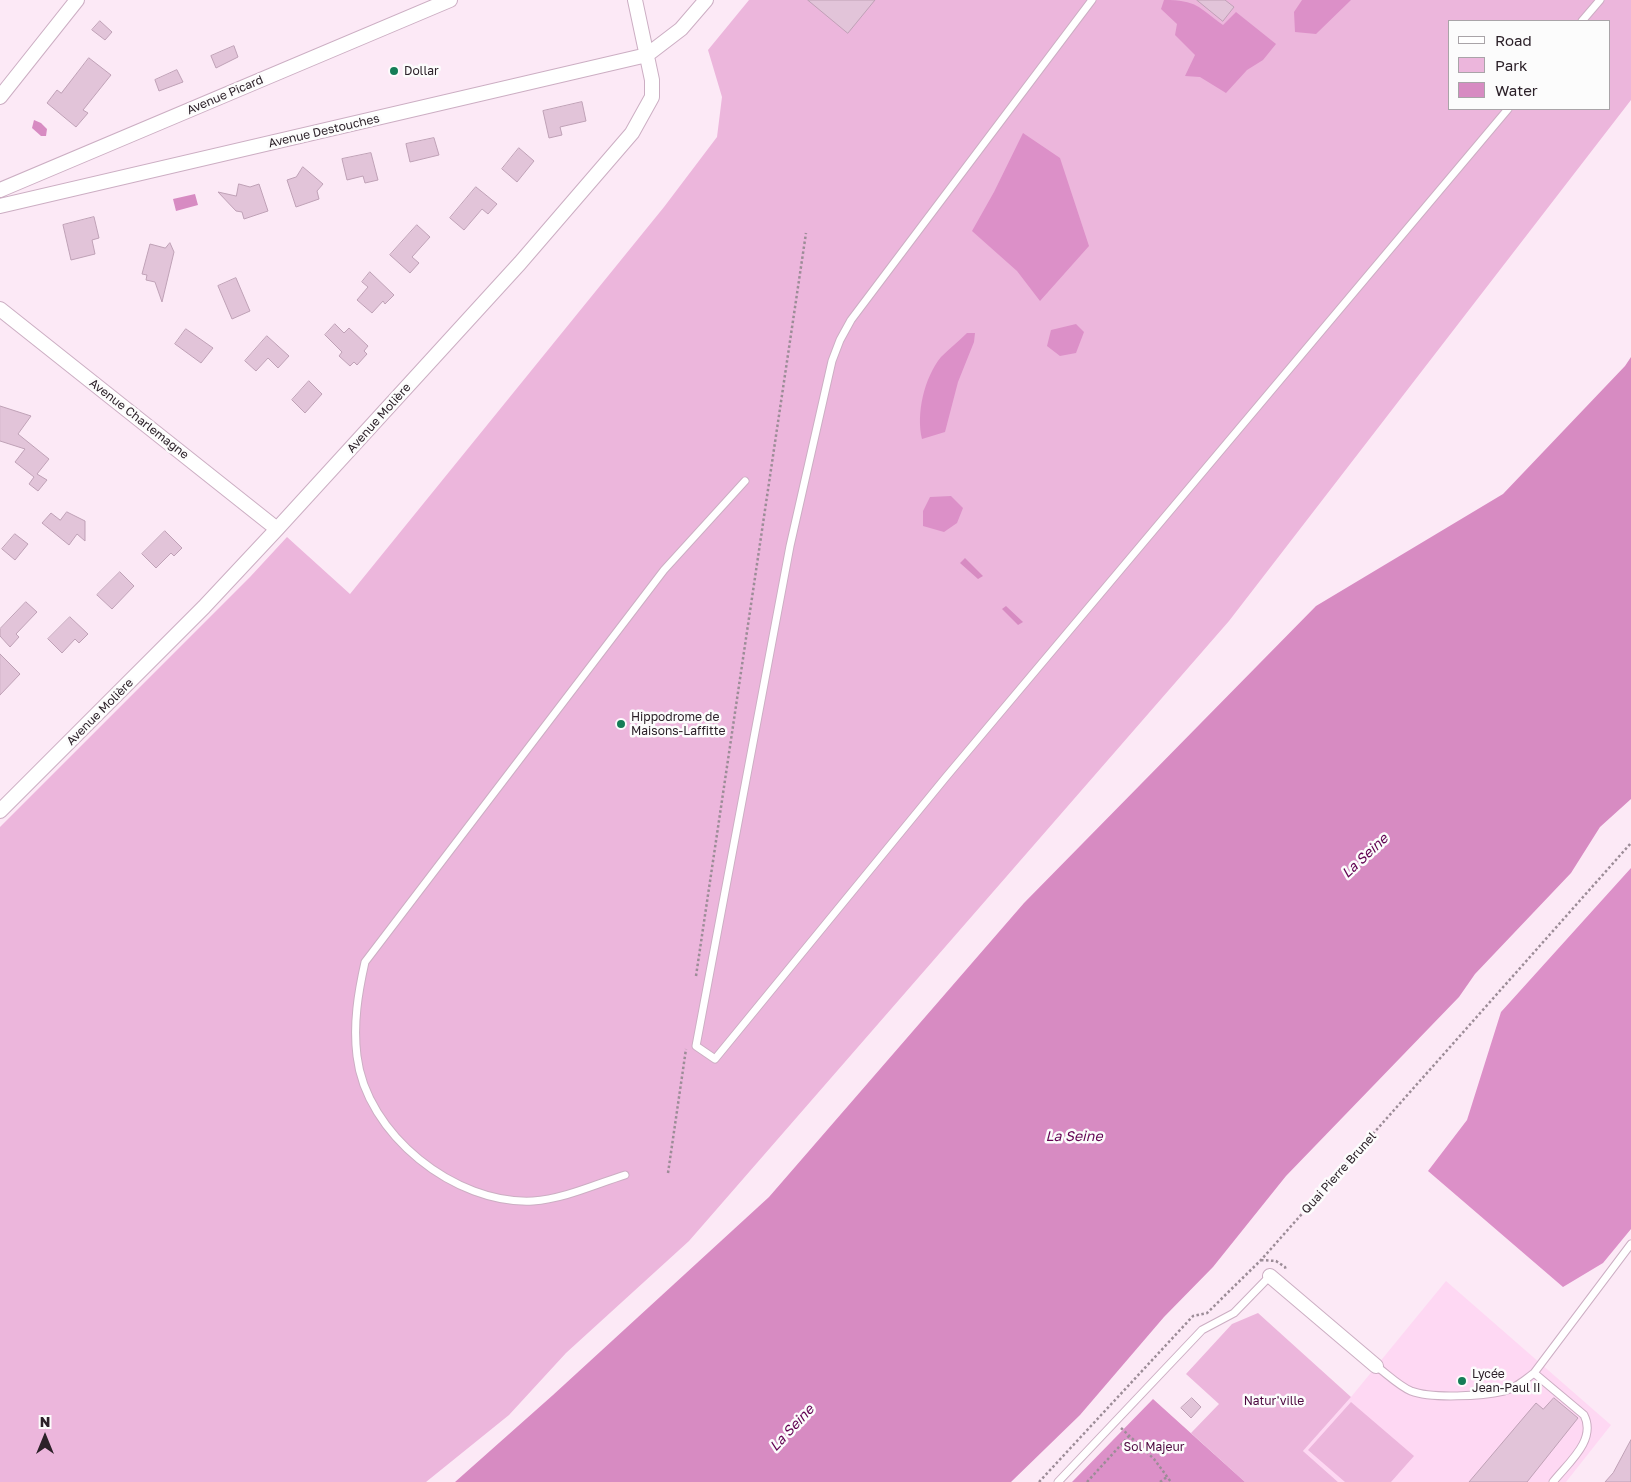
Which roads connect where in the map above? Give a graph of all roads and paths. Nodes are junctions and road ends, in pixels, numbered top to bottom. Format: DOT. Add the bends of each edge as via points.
graph roads {
  1 [pos="77,0"];
  2 [pos="450,0"];
  3 [pos="635,0"];
  4 [pos="706,0"];
  5 [pos="1092,0"];
  6 [pos="1600,0"];
  7 [pos="1583,20"];
  8 [pos="647,55"];
  9 [pos="0,98"];
  10 [pos="1507,110"];
  11 [pos="0,190"];
  12 [pos="0,206"];
  13 [pos="806,233"];
  14 [pos="0,309"];
  15 [pos="745,481"];
  16 [pos="277,529"];
  17 [pos="0,811"];
  18 [pos="1631,843"];
  19 [pos="695,985"];
  20 [pos="686,1044"];
  21 [pos="668,1173"];
  22 [pos="624,1175"];
  23 [pos="1631,1244"];
  24 [pos="1270,1276"];
  25 [pos="1376,1366"];
  26 [pos="1534,1373"];
  27 [pos="1168,1477"];
  28 [pos="1039,1482"];
  29 [pos="1058,1482"];
  30 [pos="1087,1482"];
  31 [pos="1160,1482"];
  32 [pos="1171,1482"];
  33 [pos="1553,1482"];
  1 -- 9 [label="street"];
  2 -- 11 [label="street, Avenue Picard"];
  3 -- 8 [label="street, Avenue Molière"];
  4 -- 8 [label="street" via="681,29"];
  5 -- 10 [label="lane" via="851,320 832,361 790,546 696,1046 715,1059 946,777"];
  6 -- 7 [label="lane"];
  8 -- 12 [label="street, Avenue Destouches"];
  8 -- 16 [label="street, Avenue Molière" via="652,97 632,134 520,263"];
  13 -- 19 [label="path"];
  14 -- 16 [label="street, Avenue Charlemagne"];
  15 -- 22 [label="lane" via="664,570 366,962 356,1003 357,1057 370,1101 395,1136 424,1165 459,1185 498,1198 533,1201"];
  16 -- 17 [label="street, Avenue Molière" via="204,608"];
  18 -- 28 [label="path, Quai Pierre Brunel" via="1261,1260 1206,1313 1193,1316"];
  20 -- 21 [label="path"];
  23 -- 26 [label="lane"];
  24 -- 25 [label="street"];
  24 -- 29 [label="lane" via="1234,1313 1202,1330"];
  25 -- 26 [label="lane" via="1410,1391 1432,1394 1482,1394 1505,1390"];
  26 -- 33 [label="lane" via="1584,1415 1589,1424 1585,1442"];
  27 -- 30 [label="path" via="1129,1436"];
  27 -- 31 [label="path"];
  27 -- 32 [label="path"];
}
